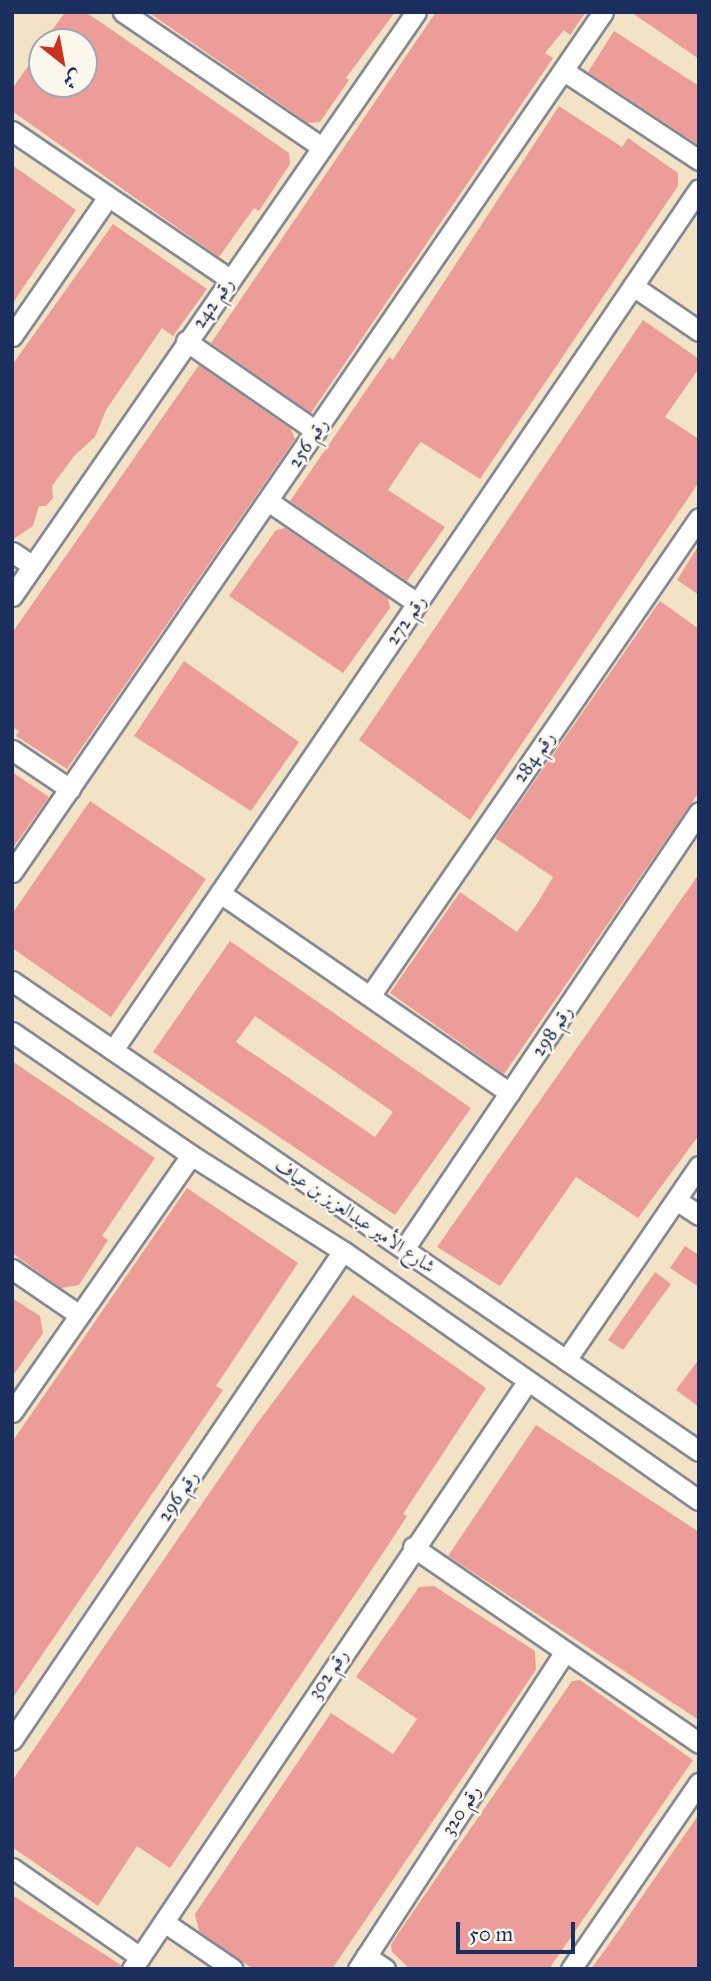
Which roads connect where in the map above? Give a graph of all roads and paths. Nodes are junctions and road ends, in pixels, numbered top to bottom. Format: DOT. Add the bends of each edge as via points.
graph roads {
  1 [pos="123,12"];
  2 [pos="416,12"];
  3 [pos="603,12"];
  4 [pos="564,71"];
  5 [pos="12,131"];
  6 [pos="322,147"];
  7 [pos="699,160"];
  8 [pos="699,189"];
  9 [pos="108,198"];
  10 [pos="230,279"];
  11 [pos="633,286"];
  12 [pos="699,331"];
  13 [pos="12,336"];
  14 [pos="186,341"];
  15 [pos="316,431"];
  16 [pos="268,501"];
  17 [pos="699,518"];
  18 [pos="12,552"];
  19 [pos="33,566"];
  20 [pos="12,596"];
  21 [pos="417,603"];
  22 [pos="12,750"];
  23 [pos="70,789"];
  24 [pos="699,813"];
  25 [pos="12,872"];
  26 [pos="220,892"];
  27 [pos="12,981"];
  28 [pos="370,996"];
  29 [pos="12,1032"];
  30 [pos="113,1049"];
  31 [pos="510,1093"];
  32 [pos="191,1155"];
  33 [pos="699,1166"];
  34 [pos="676,1200"];
  35 [pos="699,1215"];
  36 [pos="404,1249"];
  37 [pos="343,1251"];
  38 [pos="12,1269"];
  39 [pos="78,1314"];
  40 [pos="566,1360"];
  41 [pos="527,1382"];
  42 [pos="12,1412"];
  43 [pos="699,1451"];
  44 [pos="699,1500"];
  45 [pos="413,1547"];
  46 [pos="565,1651"];
  47 [pos="12,1740"];
  48 [pos="699,1743"];
  49 [pos="699,1783"];
  50 [pos="12,1868"];
  51 [pos="164,1922"];
  52 [pos="362,1962"];
  53 [pos="136,1963"];
  54 [pos="233,1969"];
  55 [pos="385,1969"];
  56 [pos="571,1969"];
  1 -- 6 [label="street"];
  2 -- 6 [label="street, رقم 242"];
  3 -- 4 [label="street, رقم 256"];
  4 -- 7 [label="street"];
  4 -- 15 [label="street, رقم 256"];
  5 -- 9 [label="street"];
  6 -- 10 [label="street, رقم 242"];
  8 -- 11 [label="street, رقم 272"];
  9 -- 10 [label="street"];
  9 -- 13 [label="street"];
  10 -- 14 [label="street, رقم 242"];
  11 -- 12 [label="street"];
  11 -- 21 [label="street, رقم 272"];
  14 -- 15 [label="street"];
  14 -- 19 [label="street, رقم 242"];
  15 -- 16 [label="street, رقم 256"];
  16 -- 21 [label="street"];
  16 -- 23 [label="street, رقم 256"];
  17 -- 28 [label="street, رقم 284"];
  18 -- 19 [label="street"];
  19 -- 20 [label="street, رقم 242"];
  21 -- 26 [label="street, رقم 272"];
  22 -- 23 [label="street"];
  23 -- 25 [label="street, رقم 256"];
  24 -- 31 [label="street, رقم 298"];
  26 -- 28 [label="street"];
  26 -- 30 [label="street, رقم 272"];
  27 -- 30 [label="street, شارع الأمير عبدالعزيز بن عياف"];
  28 -- 31 [label="street"];
  29 -- 32 [label="street, شارع الأمير عبدالعزيز بن عياف"];
  30 -- 36 [label="street, شارع الأمير عبدالعزيز بن عياف"];
  31 -- 36 [label="street, رقم 298"];
  32 -- 37 [label="street, شارع الأمير عبدالعزيز بن عياف"];
  32 -- 39 [label="street"];
  33 -- 34 [label="street"];
  34 -- 35 [label="street"];
  34 -- 40 [label="street"];
  36 -- 40 [label="street, شارع الأمير عبدالعزيز بن عياف"];
  37 -- 41 [label="street, شارع الأمير عبدالعزيز بن عياف"];
  37 -- 47 [label="street, رقم 296"];
  38 -- 39 [label="street"];
  39 -- 42 [label="street"];
  40 -- 43 [label="street, شارع الأمير عبدالعزيز بن عياف"];
  41 -- 44 [label="street, شارع الأمير عبدالعزيز بن عياف"];
  41 -- 45 [label="street, رقم 302"];
  45 -- 46 [label="street"];
  45 -- 51 [label="street, رقم 302"];
  46 -- 48 [label="street"];
  46 -- 52 [label="street, رقم 320"];
  49 -- 56 [label="street"];
  50 -- 53 [label="street"];
  51 -- 53 [label="street, رقم 302"];
  51 -- 54 [label="street"];
  52 -- 55 [label="street"];
}
